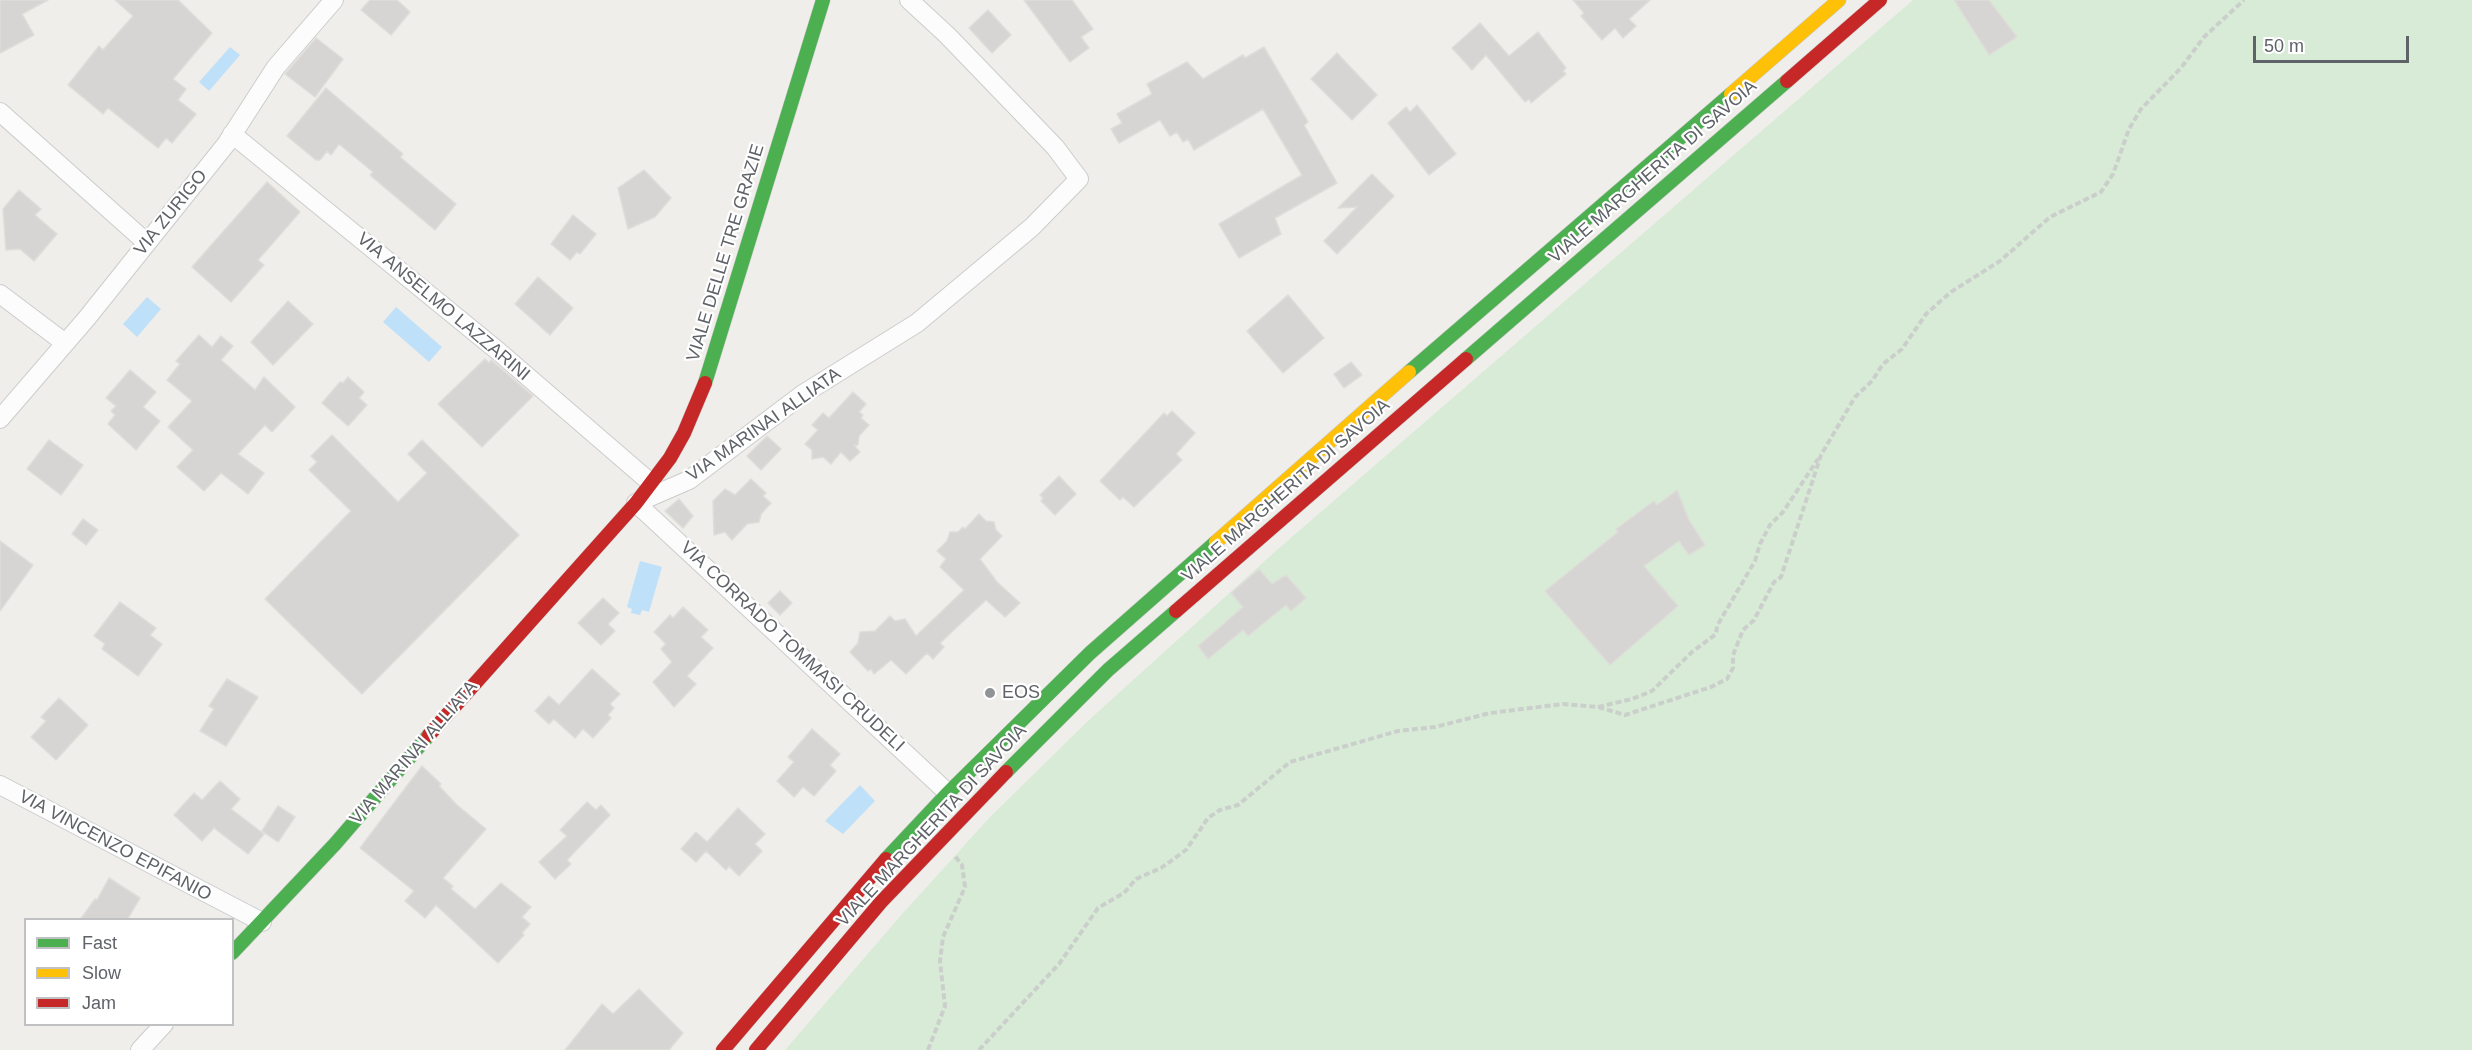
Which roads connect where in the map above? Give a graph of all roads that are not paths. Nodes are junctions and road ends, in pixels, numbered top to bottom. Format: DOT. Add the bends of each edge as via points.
graph roads {
  1 [pos="334,0"];
  2 [pos="823,0"];
  3 [pos="909,0"];
  4 [pos="1839,0"];
  5 [pos="1880,0"];
  6 [pos="0,112"];
  7 [pos="232,134"];
  8 [pos="147,243"];
  9 [pos="0,294"];
  10 [pos="65,343"];
  11 [pos="0,419"];
  12 [pos="651,483"];
  13 [pos="636,503"];
  14 [pos="0,785"];
  15 [pos="948,793"];
  16 [pos="262,922"];
  17 [pos="234,951"];
  18 [pos="162,1026"];
  19 [pos="140,1050"];
  20 [pos="723,1050"];
  21 [pos="756,1050"];
  1 -- 7 [label="street, VIA ZURIGO" via="276,67"];
  2 -- 12 [label="street, VIALE DELLE TRE GRAZIE" via="704,385 684,433"];
  3 -- 13 [label="street, VIA MARINAI ALLIATA" via="1054,147 1079,179 1032,227 917,323 803,394 689,480"];
  4 -- 15 [label="street, VIALE MARGHERITA DI SAVOIA" via="1090,653"];
  5 -- 21 [label="street, VIALE MARGHERITA DI SAVOIA" via="1108,670 904,877"];
  6 -- 8 [label="street"];
  7 -- 8 [label="street, VIA ZURIGO"];
  7 -- 12 [label="street, VIA ANSELMO LAZZARINI" via="498,351"];
  8 -- 10 [label="street, VIA ZURIGO"];
  9 -- 10 [label="street"];
  10 -- 11 [label="street, VIA ZURIGO"];
  12 -- 13 [label="street, VIALE DELLE TRE GRAZIE"];
  13 -- 15 [label="street, VIA CORRADO TOMMASI CRUDELI"];
  13 -- 16 [label="street, VIA MARINAI ALLIATA"];
  14 -- 16 [label="street, VIA VINCENZO EPIFANIO"];
  15 -- 20 [label="street, VIALE MARGHERITA DI SAVOIA" via="864,883"];
  16 -- 17 [label="street, VIA MARINAI ALLIATA"];
  18 -- 19 [label="street"];
}
